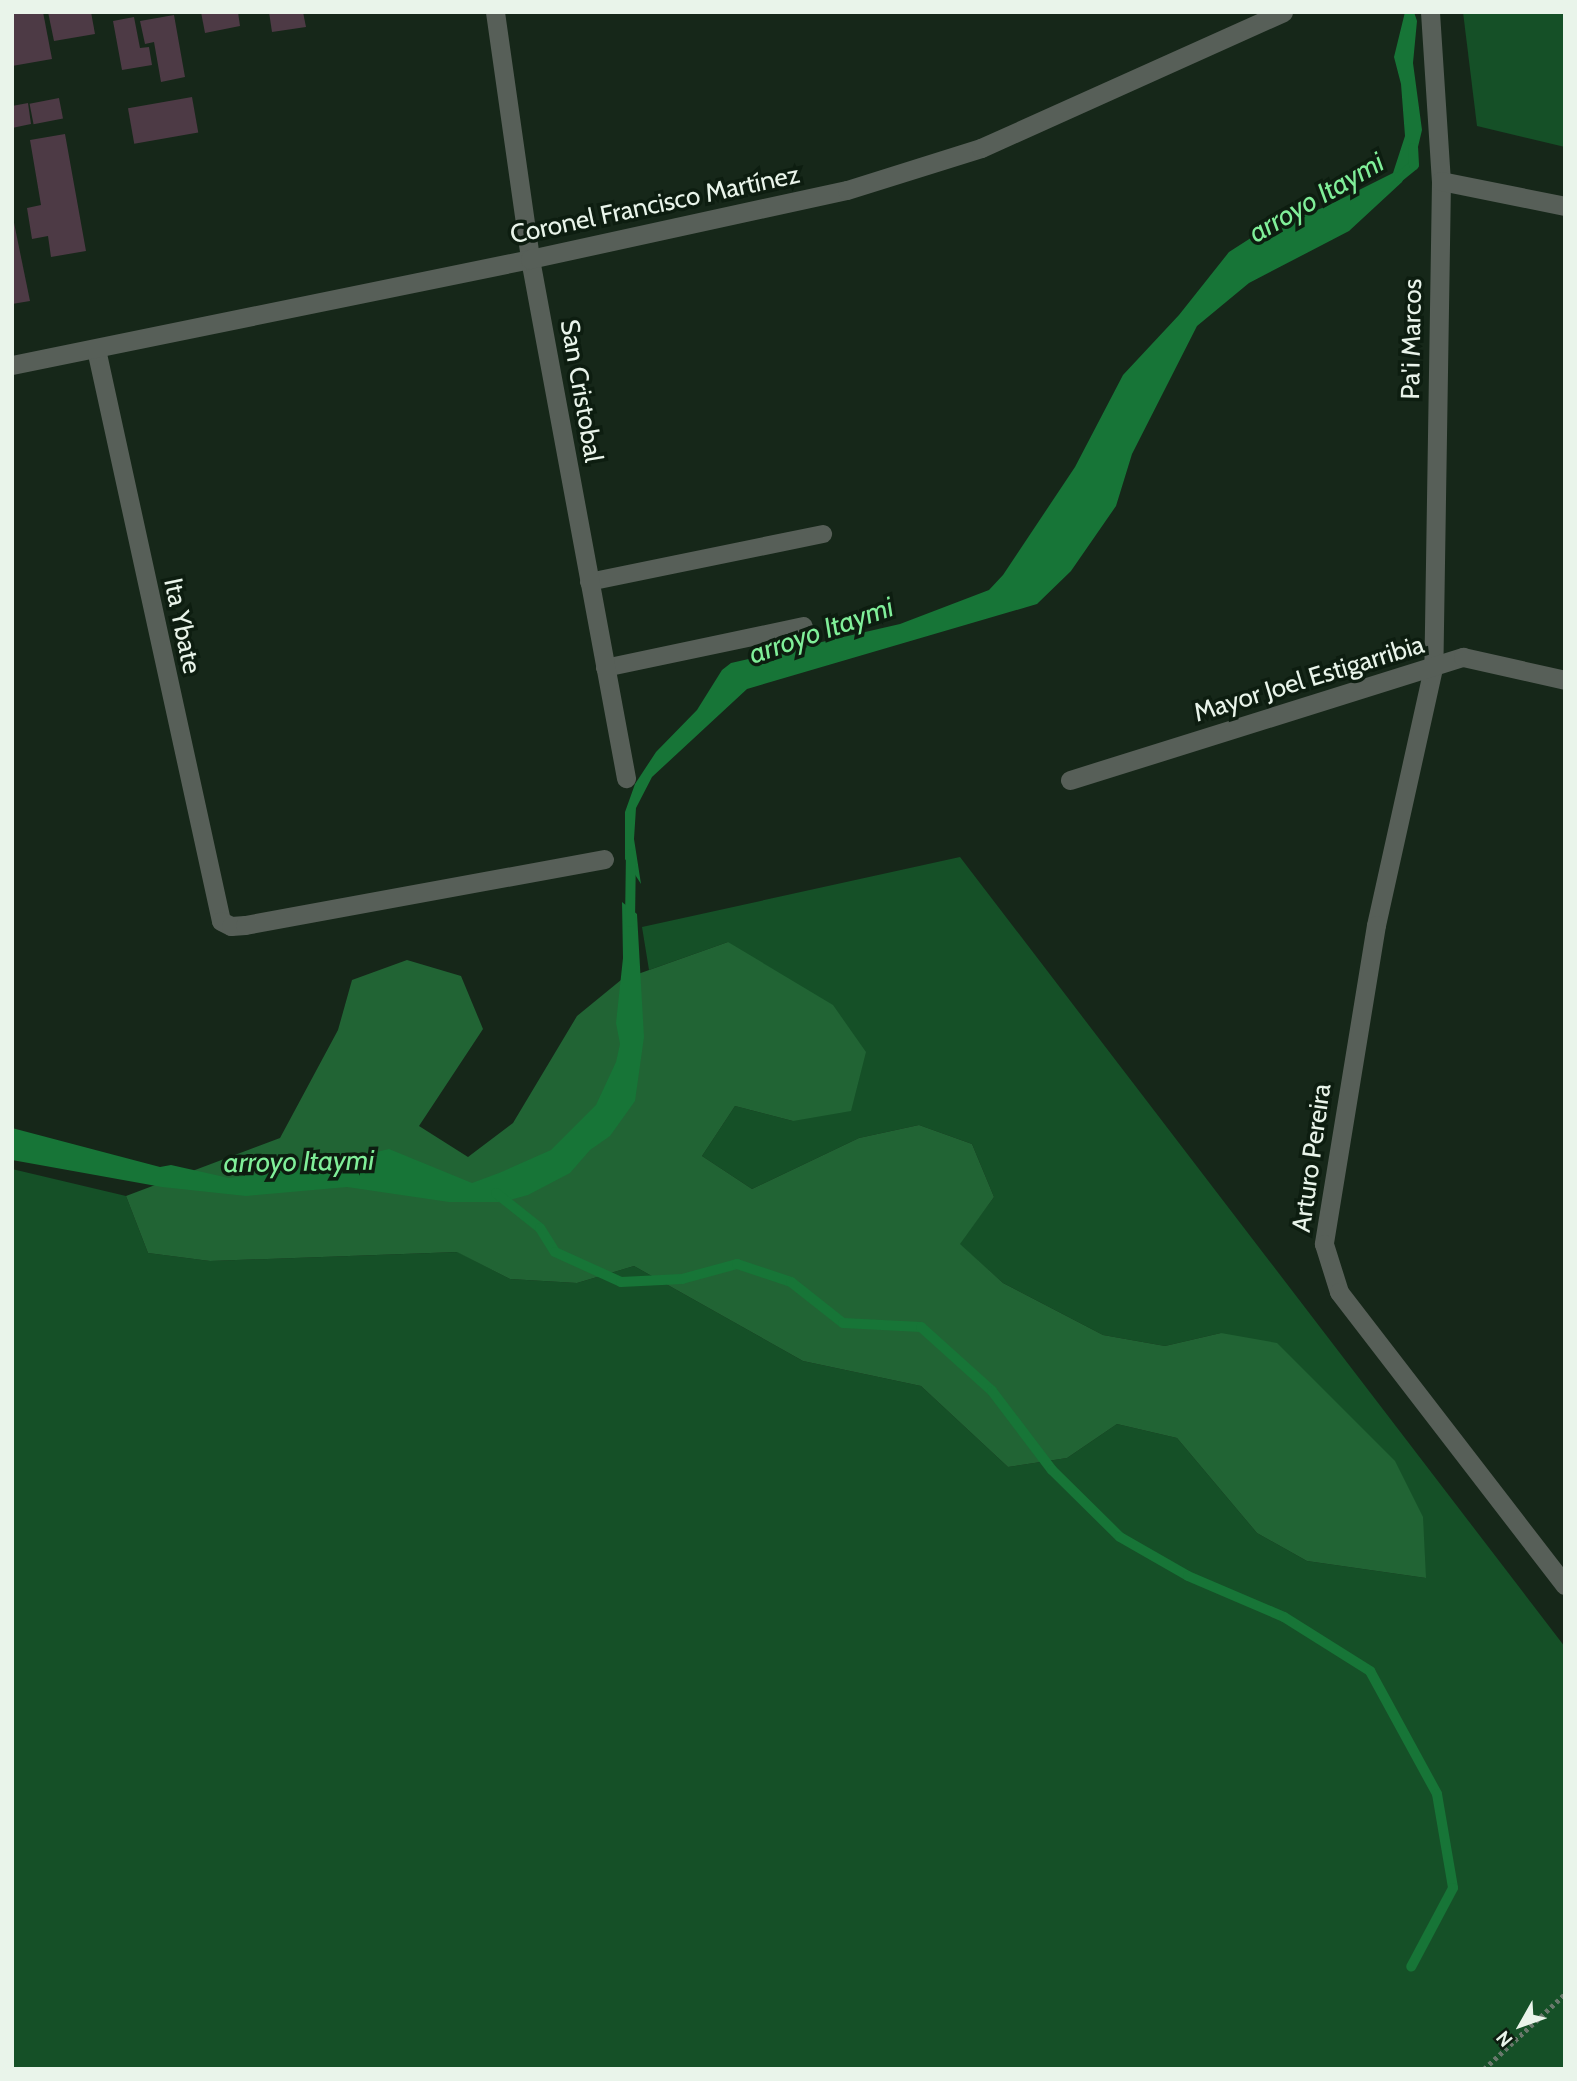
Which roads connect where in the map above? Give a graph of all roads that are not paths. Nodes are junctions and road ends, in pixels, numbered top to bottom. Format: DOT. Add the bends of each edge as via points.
graph roads {
  1 [pos="495,12"];
  2 [pos="1283,12"];
  3 [pos="1430,12"];
  4 [pos="1441,181"];
  5 [pos="1565,206"];
  6 [pos="530,260"];
  7 [pos="96,349"];
  8 [pos="12,365"];
  9 [pos="823,534"];
  10 [pos="589,582"];
  11 [pos="804,626"];
  12 [pos="605,668"];
  13 [pos="1433,668"];
  14 [pos="1565,680"];
  15 [pos="626,778"];
  16 [pos="1070,780"];
  17 [pos="604,859"];
  18 [pos="1565,1586"];
  1 -- 6 [label="street, San Cristobal"];
  2 -- 6 [label="street, Coronel Francisco Martínez" via="981,148 847,190"];
  3 -- 4 [label="street, Pa'i Marcos"];
  4 -- 5 [label="street"];
  4 -- 13 [label="street, Pa'i Marcos"];
  6 -- 7 [label="street, Coronel Francisco Martínez"];
  6 -- 10 [label="street, San Cristobal"];
  7 -- 8 [label="street, Coronel Francisco Martínez"];
  7 -- 17 [label="street, Ita Ybate" via="221,921 245,925"];
  9 -- 10 [label="lane"];
  10 -- 12 [label="street, San Cristobal"];
  11 -- 12 [label="lane"];
  12 -- 15 [label="street, San Cristobal"];
  13 -- 14 [label="street, Mayor Joel Estigarribia" via="1463,657"];
  13 -- 16 [label="street, Mayor Joel Estigarribia"];
  13 -- 18 [label="street, Arturo Pereira" via="1376,925 1324,1244 1339,1292"];
}
